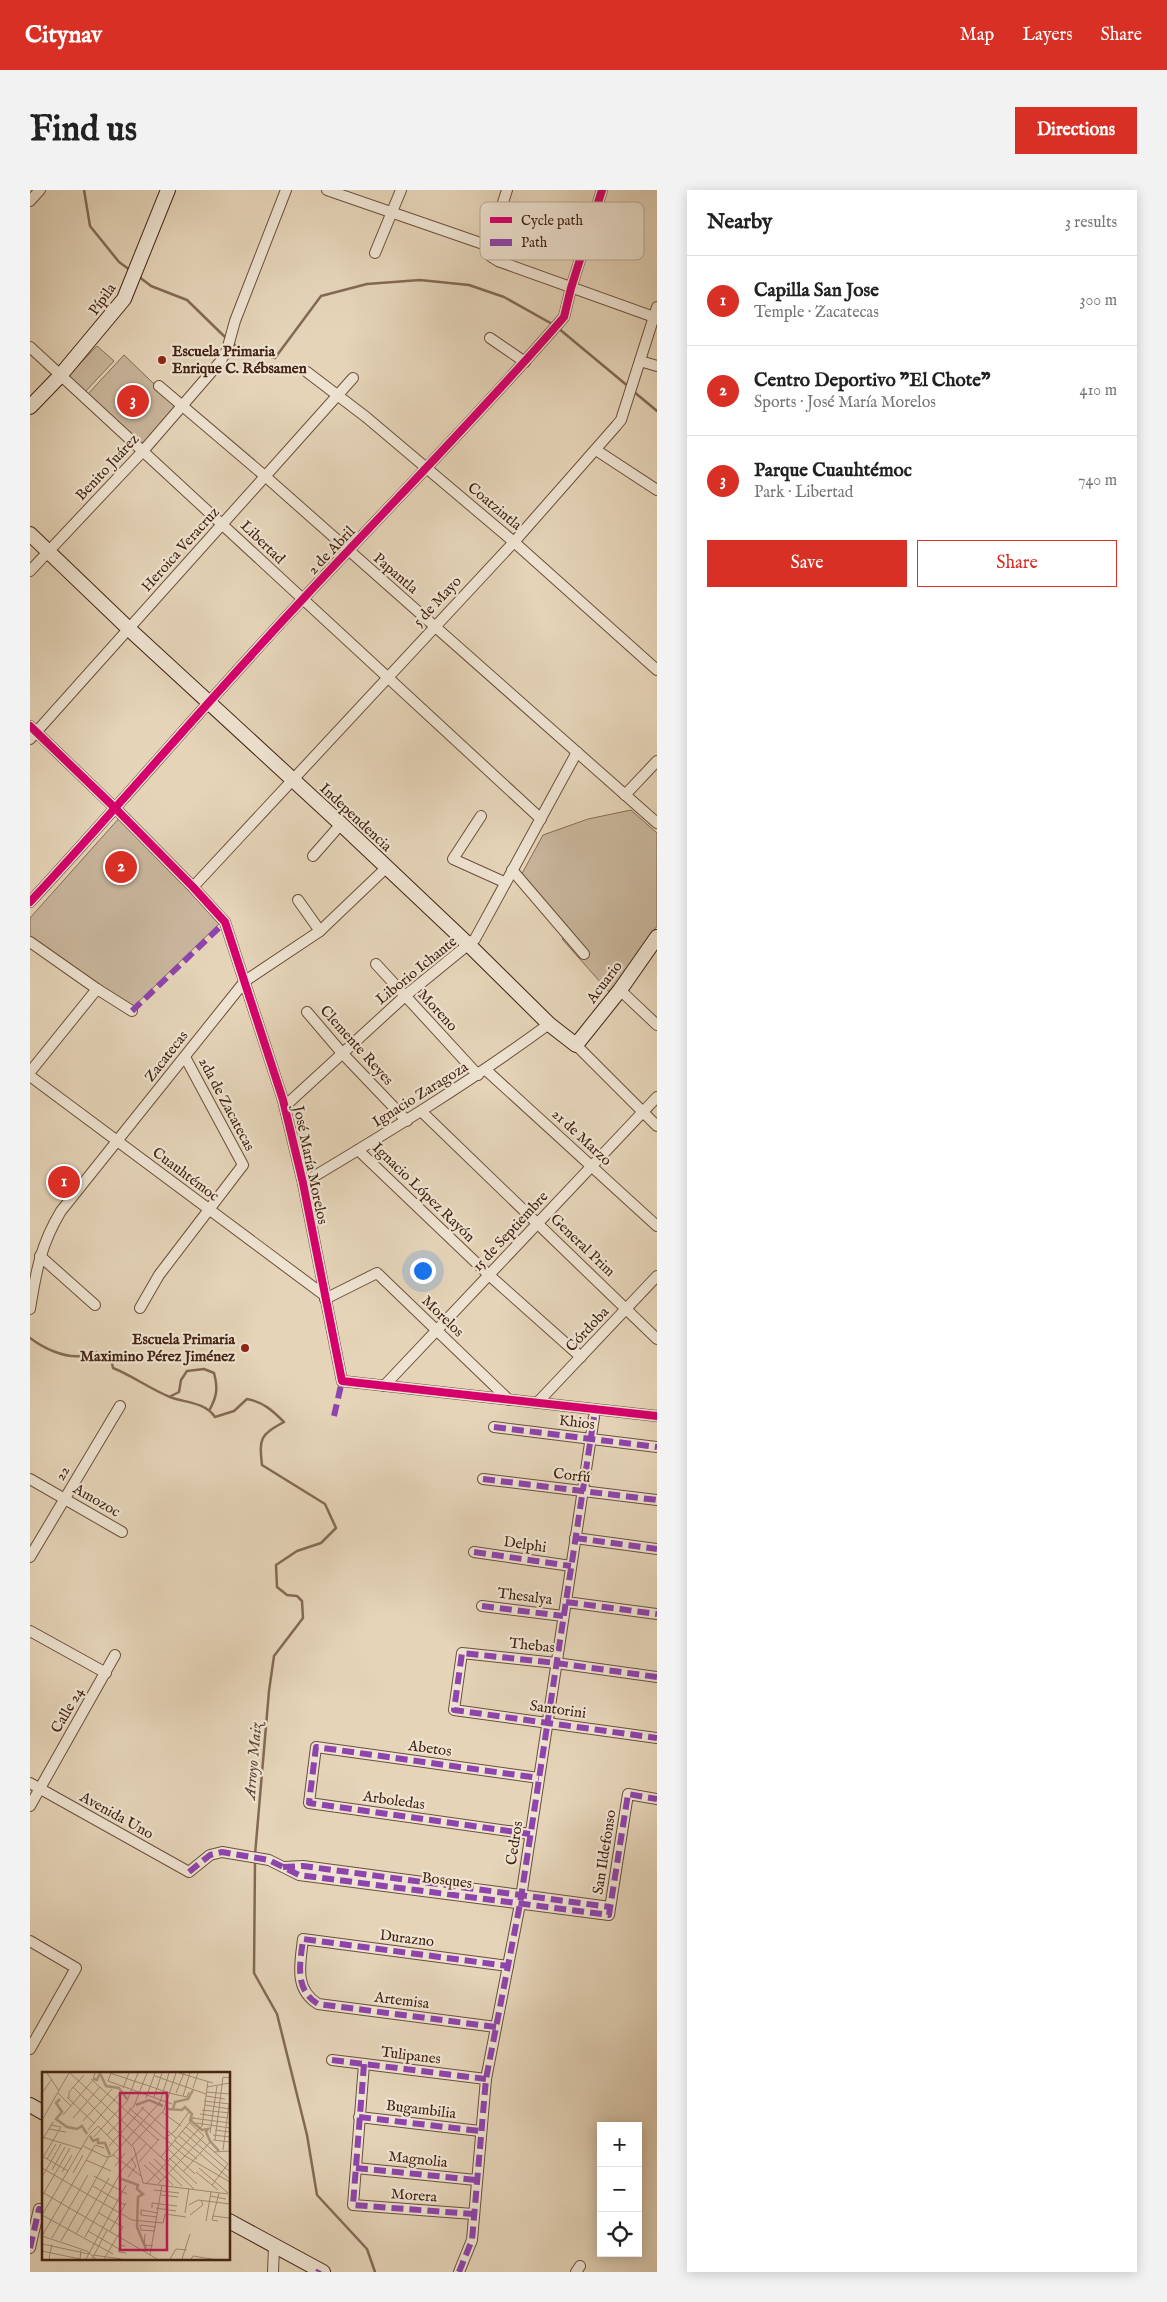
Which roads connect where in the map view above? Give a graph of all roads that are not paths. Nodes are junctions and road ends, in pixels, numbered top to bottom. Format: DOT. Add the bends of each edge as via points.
graph roads {
  1 [pos="40,190"];
  2 [pos="168,190"];
  3 [pos="286,190"];
  4 [pos="327,190"];
  5 [pos="401,190"];
  6 [pos="507,190"];
  7 [pos="602,190"];
  8 [pos="30,201"];
  9 [pos="503,202"];
  10 [pos="598,202"];
  11 [pos="391,213"];
  12 [pos="480,243"];
  13 [pos="374,253"];
  14 [pos="496,260"];
  15 [pos="580,260"];
  16 [pos="571,288"];
  17 [pos="656,314"];
  18 [pos="490,338"];
  19 [pos="30,347"];
  20 [pos="525,362"];
  21 [pos="639,365"];
  22 [pos="657,366"];
  23 [pos="308,372"];
  24 [pos="59,376"];
  25 [pos="353,378"];
  26 [pos="159,386"];
  27 [pos="338,394"];
  28 [pos="184,406"];
  29 [pos="30,407"];
  30 [pos="143,450"];
  31 [pos="596,450"];
  32 [pos="427,468"];
  33 [pos="266,477"];
  34 [pos="657,490"];
  35 [pos="222,524"];
  36 [pos="30,534"];
  37 [pos="514,542"];
  38 [pos="49,551"];
  39 [pos="348,552"];
  40 [pos="30,571"];
  41 [pos="302,600"];
  42 [pos="433,626"];
  43 [pos="129,629"];
  44 [pos="657,670"];
  45 [pos="387,678"];
  46 [pos="209,703"];
  47 [pos="32,732"];
  48 [pos="577,752"];
  49 [pos="657,761"];
  50 [pos="292,780"];
  51 [pos="625,795"];
  52 [pos="116,809"];
  53 [pos="480,816"];
  54 [pos="541,819"];
  55 [pos="657,823"];
  56 [pos="341,824"];
  57 [pos="313,856"];
  58 [pos="386,868"];
  59 [pos="512,870"];
  60 [pos="504,882"];
  61 [pos="193,887"];
  62 [pos="298,900"];
  63 [pos="30,902"];
  64 [pos="320,931"];
  65 [pos="657,937"];
  66 [pos="30,942"];
  67 [pos="470,946"];
  68 [pos="584,954"];
  69 [pos="376,964"];
  70 [pos="244,981"];
  71 [pos="97,989"];
  72 [pos="620,990"];
  73 [pos="405,996"];
  74 [pos="132,1011"];
  75 [pos="306,1012"];
  76 [pos="549,1024"];
  77 [pos="657,1025"];
  78 [pos="576,1046"];
  79 [pos="342,1053"];
  80 [pos="185,1057"];
  81 [pos="30,1072"];
  82 [pos="482,1073"];
  83 [pos="30,1076"];
  84 [pos="657,1097"];
  85 [pos="284,1106"];
  86 [pos="422,1112"];
  87 [pos="642,1112"];
  88 [pos="407,1121"];
  89 [pos="657,1126"];
  90 [pos="118,1142"];
  91 [pos="358,1150"];
  92 [pos="592,1166"];
  93 [pos="302,1183"];
  94 [pos="208,1209"];
  95 [pos="538,1223"];
  96 [pos="657,1226"];
  97 [pos="40,1256"];
  98 [pos="489,1275"];
  99 [pos="657,1276"];
  100 [pos="324,1297"];
  101 [pos="95,1305"];
  102 [pos="30,1308"];
  103 [pos="140,1308"];
  104 [pos="626,1308"];
  105 [pos="436,1330"];
  106 [pos="657,1339"];
  107 [pos="581,1356"];
  108 [pos="384,1386"];
  109 [pos="509,1400"];
  110 [pos="538,1402"];
  111 [pos="120,1406"];
  112 [pos="657,1416"];
  113 [pos="594,1417"];
  114 [pos="494,1427"];
  115 [pos="590,1439"];
  116 [pos="657,1447"];
  117 [pos="30,1479"];
  118 [pos="483,1479"];
  119 [pos="582,1491"];
  120 [pos="64,1498"];
  121 [pos="657,1500"];
  122 [pos="122,1532"];
  123 [pos="575,1538"];
  124 [pos="657,1549"];
  125 [pos="474,1552"];
  126 [pos="30,1557"];
  127 [pos="571,1566"];
  128 [pos="566,1602"];
  129 [pos="482,1606"];
  130 [pos="657,1614"];
  131 [pos="563,1616"];
  132 [pos="30,1631"];
  133 [pos="115,1655"];
  134 [pos="556,1662"];
  135 [pos="106,1673"];
  136 [pos="657,1677"];
  137 [pos="454,1710"];
  138 [pos="547,1723"];
  139 [pos="657,1738"];
  140 [pos="316,1747"];
  141 [pos="539,1778"];
  142 [pos="30,1783"];
  143 [pos="40,1789"];
  144 [pos="657,1799"];
  145 [pos="30,1806"];
  146 [pos="530,1834"];
  147 [pos="189,1872"];
  148 [pos="520,1900"];
  149 [pos="610,1911"];
  150 [pos="30,1941"];
  151 [pos="508,1966"];
  152 [pos="306,1996"];
  153 [pos="496,2027"];
  154 [pos="30,2049"];
  155 [pos="332,2060"];
  156 [pos="364,2064"];
  157 [pos="486,2079"];
  158 [pos="30,2105"];
  159 [pos="42,2112"];
  160 [pos="359,2117"];
  161 [pos="480,2131"];
  162 [pos="356,2168"];
  163 [pos="476,2180"];
  164 [pos="42,2210"];
  165 [pos="472,2214"];
  166 [pos="230,2222"];
  167 [pos="274,2247"];
  168 [pos="30,2248"];
  169 [pos="273,2272"];
  170 [pos="323,2272"];
  171 [pos="459,2272"];
  1 -- 8 [label="street"];
  2 -- 24 [label="main road, Pípila" via="124,299"];
  3 -- 28 [label="street, Benito Juárez" via="235,321 227,350"];
  4 -- 11 [label="street"];
  5 -- 11 [label="street"];
  6 -- 9 [label="street"];
  7 -- 10 [label="street, 2 de Abril"];
  11 -- 12 [label="street"];
  11 -- 13 [label="street"];
  14 -- 16 [label="street"];
  15 -- 16 [label="street, 2 de Abril"];
  16 -- 17 [label="street"];
  16 -- 20 [label="street, 2 de Abril" via="564,317"];
  17 -- 21 [label="street, 5 de Mayo"];
  18 -- 20 [label="street"];
  19 -- 24 [label="street, Libertad"];
  20 -- 32 [label="street, 2 de Abril"];
  21 -- 22 [label="street"];
  21 -- 31 [label="street, 5 de Mayo" via="621,420"];
  23 -- 27 [label="street, Coatzintla"];
  24 -- 29 [label="main road, Pípila"];
  24 -- 30 [label="street, Libertad"];
  25 -- 27 [label="street, Heroica Veracruz"];
  26 -- 28 [label="street, Papantla"];
  27 -- 32 [label="street, Coatzintla"];
  27 -- 33 [label="street, Heroica Veracruz"];
  28 -- 30 [label="street, Benito Juárez"];
  28 -- 33 [label="street, Papantla"];
  30 -- 35 [label="street, Libertad"];
  30 -- 38 [label="street, Benito Juárez"];
  31 -- 34 [label="street"];
  31 -- 37 [label="street, 5 de Mayo"];
  32 -- 37 [label="street, Coatzintla"];
  32 -- 39 [label="street, 2 de Abril"];
  33 -- 35 [label="street, Heroica Veracruz"];
  33 -- 39 [label="street, Papantla"];
  35 -- 41 [label="street, Libertad"];
  35 -- 43 [label="street, Heroica Veracruz"];
  36 -- 38 [label="main road, Independencia"];
  37 -- 42 [label="street, 5 de Mayo"];
  37 -- 44 [label="street, Coatzintla"];
  38 -- 40 [label="street, Benito Juárez"];
  38 -- 43 [label="main road, Independencia"];
  39 -- 41 [label="street, 2 de Abril"];
  39 -- 42 [label="street, Papantla"];
  41 -- 45 [label="street, Libertad"];
  41 -- 46 [label="street, 2 de Abril"];
  42 -- 45 [label="street, 5 de Mayo"];
  42 -- 48 [label="street, Papantla"];
  43 -- 46 [label="main road, Independencia"];
  43 -- 47 [label="street, Heroica Veracruz"];
  45 -- 50 [label="street, 5 de Mayo"];
  45 -- 54 [label="street, Libertad"];
  46 -- 50 [label="main road, Independencia"];
  46 -- 52 [label="street, 2 de Abril"];
  47 -- 52 [label="street, José María Morelos"];
  48 -- 51 [label="street, Papantla"];
  48 -- 54 [label="street, Liborio Ichante"];
  49 -- 51 [label="street"];
  50 -- 56 [label="main road, Independencia"];
  50 -- 61 [label="street, 5 de Mayo"];
  51 -- 55 [label="street, Papantla"];
  52 -- 61 [label="street, José María Morelos"];
  52 -- 63 [label="street, 2 de Abril"];
  53 -- 60 [label="street" via="454,859"];
  54 -- 59 [label="street, Liborio Ichante"];
  56 -- 57 [label="street"];
  56 -- 58 [label="main road, Independencia"];
  58 -- 64 [label="street, Zacatecas"];
  58 -- 67 [label="main road, Independencia"];
  59 -- 60 [label="street, Liborio Ichante"];
  59 -- 68 [label="street"];
  60 -- 67 [label="street, Liborio Ichante"];
  61 -- 70 [label="street, José María Morelos" via="225,922"];
  62 -- 64 [label="street"];
  64 -- 70 [label="street, Zacatecas"];
  65 -- 72 [label="main road, Acuario"];
  66 -- 71 [label="street"];
  67 -- 73 [label="street, Liborio Ichante"];
  67 -- 76 [label="main road, Independencia"];
  69 -- 73 [label="street, Moreno"];
  70 -- 80 [label="street, Zacatecas"];
  70 -- 85 [label="street, José María Morelos"];
  71 -- 74 [label="street"];
  71 -- 81 [label="street"];
  72 -- 77 [label="street"];
  72 -- 78 [label="main road, Acuario"];
  73 -- 79 [label="street, Liborio Ichante"];
  73 -- 82 [label="street, Moreno"];
  75 -- 79 [label="street, Clemente Reyes"];
  76 -- 78 [label="main road, Independencia"];
  76 -- 82 [label="street, Ignacio Zaragoza"];
  78 -- 87 [label="street, Independencia"];
  79 -- 85 [label="street, Liborio Ichante"];
  79 -- 88 [label="street, Clemente Reyes"];
  80 -- 90 [label="street, Zacatecas"];
  80 -- 94 [label="street, 2da de Zacatecas" via="243,1165"];
  82 -- 86 [label="street, Ignacio Zaragoza"];
  82 -- 92 [label="street, 21 de Marzo"];
  83 -- 90 [label="street, Cuauhtémoc"];
  84 -- 87 [label="street, 15 de Septiembre"];
  85 -- 93 [label="street, José María Morelos"];
  86 -- 88 [label="street, Ignacio Zaragoza"];
  86 -- 95 [label="street, General Prim"];
  87 -- 89 [label="street, Independencia"];
  87 -- 92 [label="street, 15 de Septiembre"];
  88 -- 91 [label="street, Ignacio Zaragoza"];
  90 -- 94 [label="street, Cuauhtémoc"];
  90 -- 97 [label="street, Zacatecas" via="61,1211"];
  91 -- 93 [label="street, Ignacio Zaragoza"];
  91 -- 98 [label="street, Ignacio López Rayón"];
  92 -- 95 [label="street, 15 de Septiembre"];
  92 -- 96 [label="street, 21 de Marzo"];
  93 -- 100 [label="street, José María Morelos"];
  94 -- 100 [label="street, Cuauhtémoc"];
  94 -- 103 [label="street"];
  95 -- 98 [label="street, 15 de Septiembre"];
  95 -- 104 [label="street, General Prim"];
  97 -- 101 [label="street"];
  97 -- 102 [label="street, Zacatecas"];
  98 -- 105 [label="street, 15 de Septiembre"];
  98 -- 107 [label="street, Ignacio López Rayón"];
  99 -- 104 [label="street, Córdoba"];
  100 -- 105 [label="street, Morelos" via="377,1273"];
  100 -- 108 [label="street, José María Morelos" via="342,1381"];
  104 -- 106 [label="street, General Prim"];
  104 -- 107 [label="street, Córdoba"];
  105 -- 108 [label="street, 15 de Septiembre"];
  105 -- 109 [label="street, Morelos"];
  107 -- 110 [label="street, Córdoba"];
  108 -- 109 [label="street, José María Morelos"];
  109 -- 110 [label="street, José María Morelos"];
  110 -- 112 [label="street, José María Morelos"];
  111 -- 120 [label="street, 22"];
  113 -- 115 [label="street, Cedros"];
  114 -- 115 [label="street, Khios"];
  115 -- 116 [label="street, Khios"];
  115 -- 119 [label="street, Cedros"];
  117 -- 120 [label="street, Amozoc"];
  118 -- 119 [label="street, Corfú"];
  119 -- 121 [label="street, Corfú"];
  119 -- 123 [label="street, Cedros"];
  120 -- 122 [label="street, Amozoc"];
  120 -- 126 [label="street, 22"];
  123 -- 124 [label="street"];
  123 -- 127 [label="street, Cedros"];
  125 -- 127 [label="street, Delphi"];
  127 -- 128 [label="street, Cedros"];
  128 -- 130 [label="street, Thesalya"];
  128 -- 131 [label="street, Cedros"];
  129 -- 131 [label="street, Thesalya"];
  131 -- 134 [label="street, Cedros"];
  132 -- 135 [label="street"];
  133 -- 135 [label="street, Calle 24"];
  134 -- 136 [label="street, Thebas"];
  134 -- 137 [label="street, Thebas" via="462,1653"];
  134 -- 138 [label="street, Cedros"];
  135 -- 143 [label="street, Calle 24"];
  137 -- 138 [label="street, Santorini"];
  138 -- 139 [label="street, Santorini"];
  138 -- 141 [label="street, Cedros"];
  140 -- 141 [label="street, Abetos"];
  140 -- 146 [label="street, Arboledas" via="309,1803"];
  141 -- 146 [label="street, Cedros"];
  142 -- 143 [label="street, Avenida Uno"];
  143 -- 145 [label="street, Calle 24"];
  143 -- 147 [label="street, Avenida Uno"];
  144 -- 149 [label="street, San Ildefonso" via="628,1794"];
  146 -- 148 [label="street, Cedros"];
  147 -- 148 [label="street, Bosques" via="210,1855 222,1852 269,1860 299,1876"];
  148 -- 149 [label="street, Bosques"];
  148 -- 151 [label="street, Cedros"];
  150 -- 154 [label="street" via="76,1968"];
  151 -- 152 [label="street, Durazno" via="303,1939 300,1966"];
  151 -- 153 [label="street, Cedros"];
  152 -- 153 [label="street, Artemisa" via="318,2004"];
  153 -- 157 [label="street, Cedros"];
  155 -- 156 [label="street, Tulipanes"];
  156 -- 157 [label="street, Tulipanes"];
  156 -- 160 [label="street"];
  157 -- 161 [label="street, Cedros"];
  158 -- 159 [label="main road"];
  160 -- 161 [label="street, Bugambilia"];
  160 -- 162 [label="street"];
  161 -- 163 [label="street, Cedros"];
  162 -- 163 [label="street, Magnolia"];
  162 -- 165 [label="street, Morera" via="353,2205"];
  163 -- 165 [label="street, Cedros"];
  164 -- 168 [label="street" via="39,2209"];
  165 -- 171 [label="street, Cedros" via="472,2240"];
  166 -- 167 [label="main road"];
  167 -- 169 [label="street"];
  167 -- 170 [label="main road"];
}
